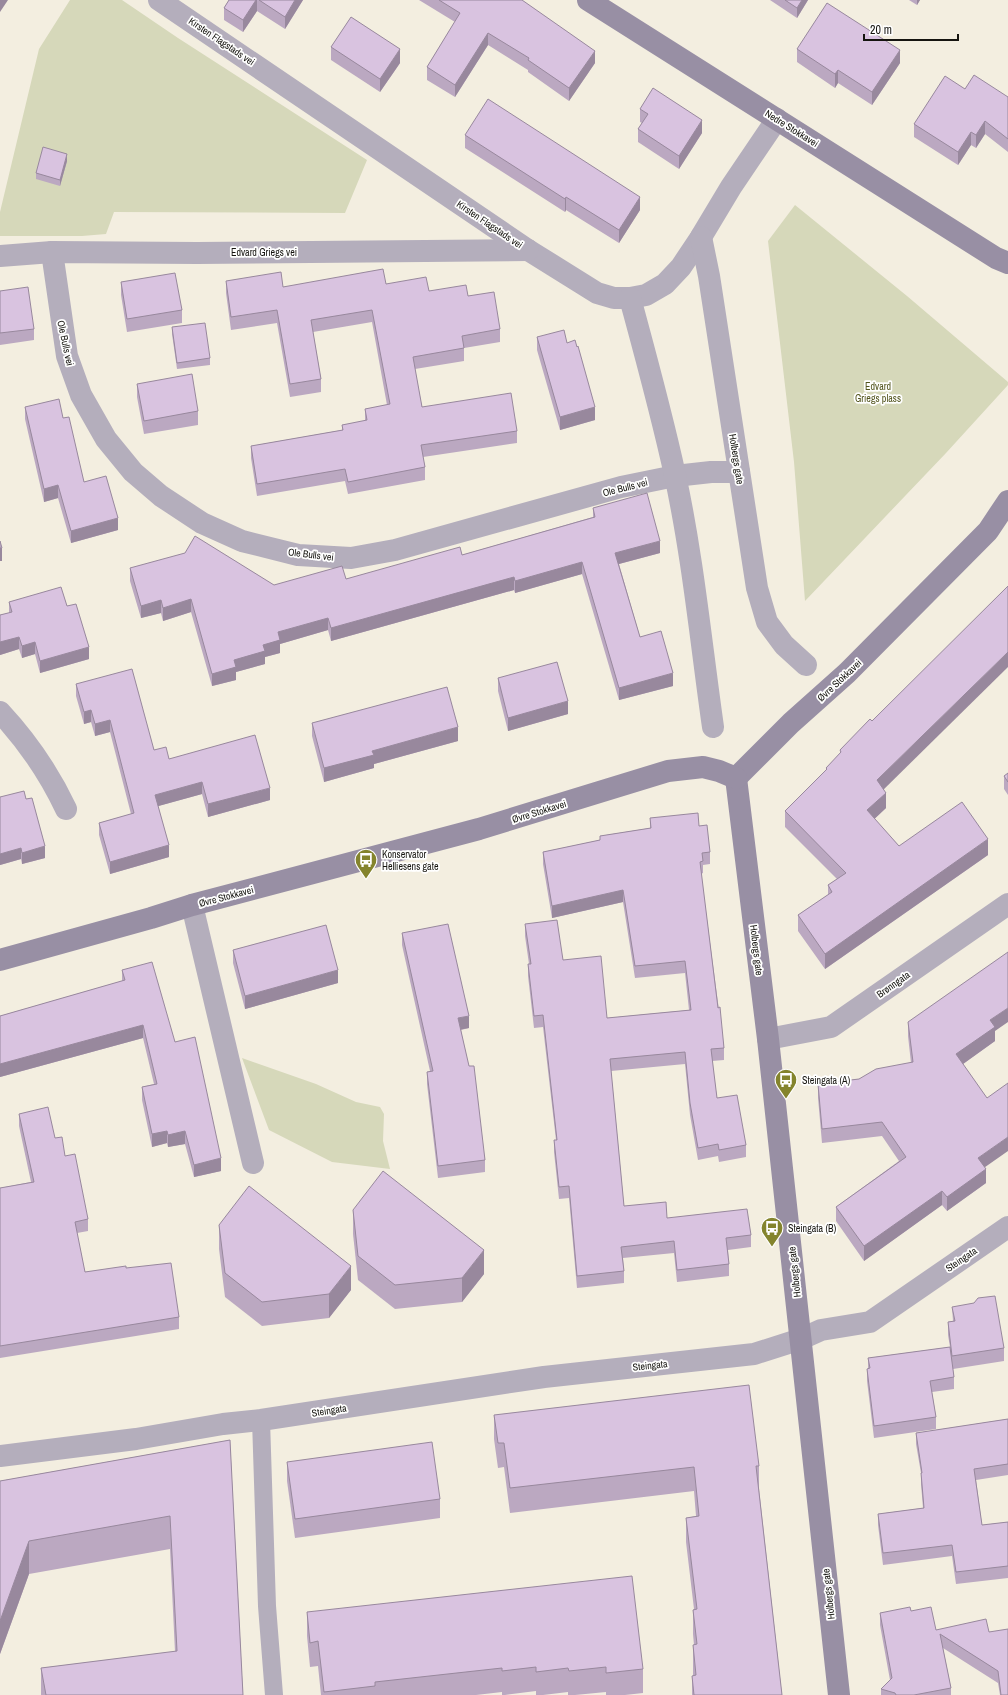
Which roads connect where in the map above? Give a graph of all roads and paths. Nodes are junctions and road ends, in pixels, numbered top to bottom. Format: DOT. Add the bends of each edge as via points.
graph roads {
  1 [pos="159,0"];
  2 [pos="588,0"];
  3 [pos="187,7"];
  4 [pos="777,119"];
  5 [pos="702,237"];
  6 [pos="528,250"];
  7 [pos="52,252"];
  8 [pos="0,256"];
  9 [pos="1004,264"];
  10 [pos="630,298"];
  11 [pos="739,472"];
  12 [pos="675,476"];
  13 [pos="1008,502"];
  14 [pos="1008,518"];
  15 [pos="988,531"];
  16 [pos="806,665"];
  17 [pos="0,712"];
  18 [pos="713,727"];
  19 [pos="736,778"];
  20 [pos="66,809"];
  21 [pos="1008,904"];
  22 [pos="192,905"];
  23 [pos="0,960"];
  24 [pos="768,1039"];
  25 [pos="252,1163"];
  26 [pos="1008,1227"];
  27 [pos="801,1339"];
  28 [pos="261,1420"];
  29 [pos="0,1456"];
  30 [pos="274,1695"];
  31 [pos="839,1695"];
  1 -- 3 [label="street, Kirsten Flagstads vei"];
  2 -- 4 [label="main road, Nedre Stokkavei"];
  3 -- 6 [label="street, Kirsten Flagstads vei" via="326,114"];
  4 -- 5 [label="street, Kirsten Flagstads vei" via="731,187"];
  4 -- 9 [label="main road, Nedre Stokkavei"];
  5 -- 10 [label="street, Kirsten Flagstads vei" via="681,267 665,284 646,295"];
  5 -- 11 [label="street, Holbergs gate"];
  6 -- 7 [label="street, Edvard Griegs vei"];
  6 -- 10 [label="street, Kirsten Flagstads vei" via="597,293 614,298"];
  7 -- 8 [label="street, Edvard Griegs vei"];
  7 -- 12 [label="street, Ole Bulls vei" via="67,356 81,395 106,439 134,472 161,496 202,523 242,541 298,555 351,558 395,550 621,487"];
  10 -- 12 [label="street"];
  11 -- 12 [label="street, Ole Bulls vei"];
  11 -- 16 [label="street, Holbergs gate" via="757,588 767,622 784,645"];
  12 -- 18 [label="street"];
  13 -- 15 [label="main road, Øvre Stokkavei"];
  14 -- 15 [label="main road, Øvre Stokkavei"];
  15 -- 19 [label="main road, Øvre Stokkavei" via="846,673"];
  17 -- 20 [label="street" via="36,755"];
  19 -- 22 [label="main road, Øvre Stokkavei" via="703,767 668,771 479,829"];
  19 -- 24 [label="main road, Holbergs gate"];
  21 -- 24 [label="street, Brønngata" via="831,1027"];
  22 -- 23 [label="main road, Øvre Stokkavei"];
  22 -- 25 [label="street"];
  24 -- 27 [label="main road, Holbergs gate"];
  26 -- 27 [label="street, Steingata" via="870,1322 821,1330"];
  27 -- 28 [label="street, Steingata" via="754,1354 544,1377"];
  27 -- 31 [label="main road, Holbergs gate"];
  28 -- 29 [label="street, Steingata"];
  28 -- 30 [label="lane" via="267,1606"];
}
